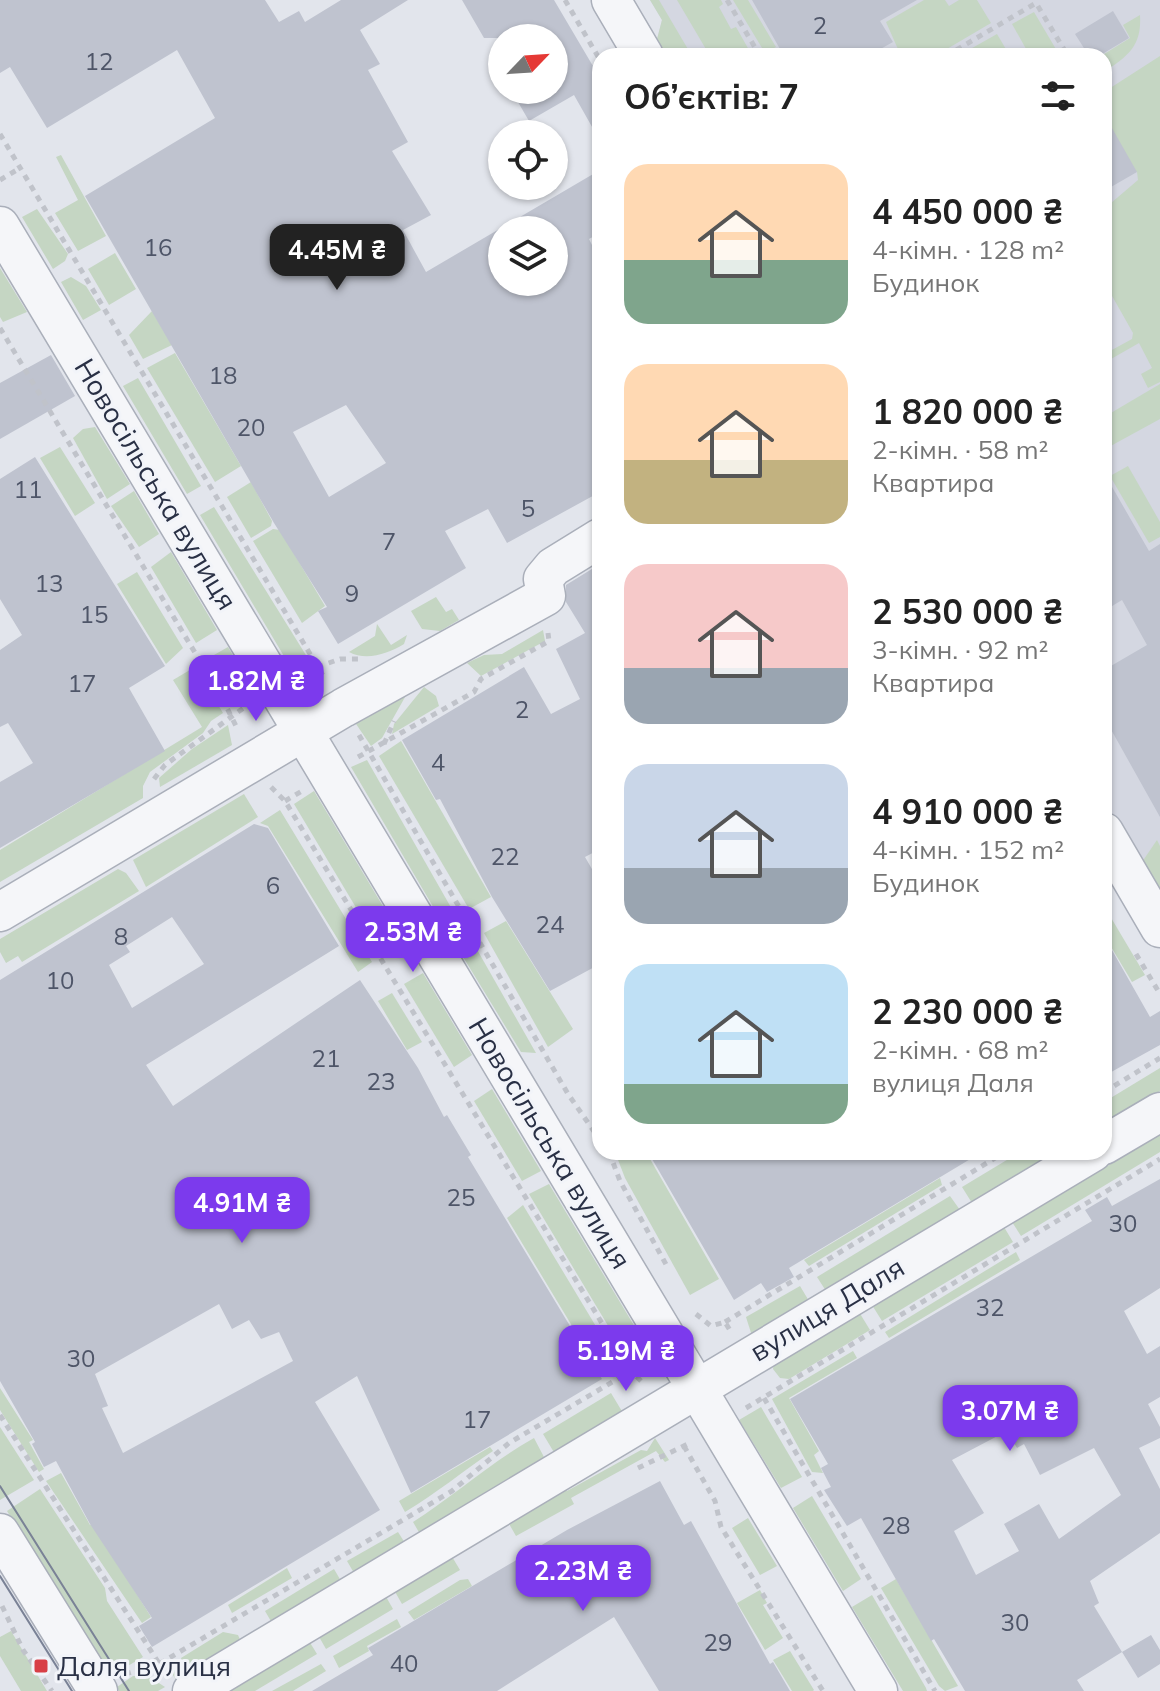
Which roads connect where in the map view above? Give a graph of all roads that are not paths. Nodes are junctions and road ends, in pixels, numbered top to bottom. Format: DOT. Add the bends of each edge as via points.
graph roads {
  1 [pos="611,0"];
  2 [pos="639,48"];
  3 [pos="0,226"];
  4 [pos="592,543"];
  5 [pos="304,730"];
  6 [pos="1112,846"];
  7 [pos="0,912"];
  8 [pos="1160,928"];
  9 [pos="1160,1112"];
  10 [pos="1112,1140"];
  11 [pos="1079,1160"];
  12 [pos="695,1388"];
  13 [pos="0,1533"];
  14 [pos="179,1682"];
  15 [pos="98,1691"];
  16 [pos="878,1691"];
  1 -- 2 [label="street"];
  3 -- 5 [label="street, Новосільська вулиця"];
  4 -- 5 [label="street" via="553,567 543,579 546,596"];
  5 -- 7 [label="street"];
  5 -- 12 [label="street, Новосільська вулиця"];
  6 -- 8 [label="street"];
  9 -- 10 [label="street"];
  11 -- 12 [label="street, вулиця Даля"];
  12 -- 14 [label="street, вулиця Даля"];
  12 -- 16 [label="street, Новосільська вулиця"];
  13 -- 15 [label="street"];
}
